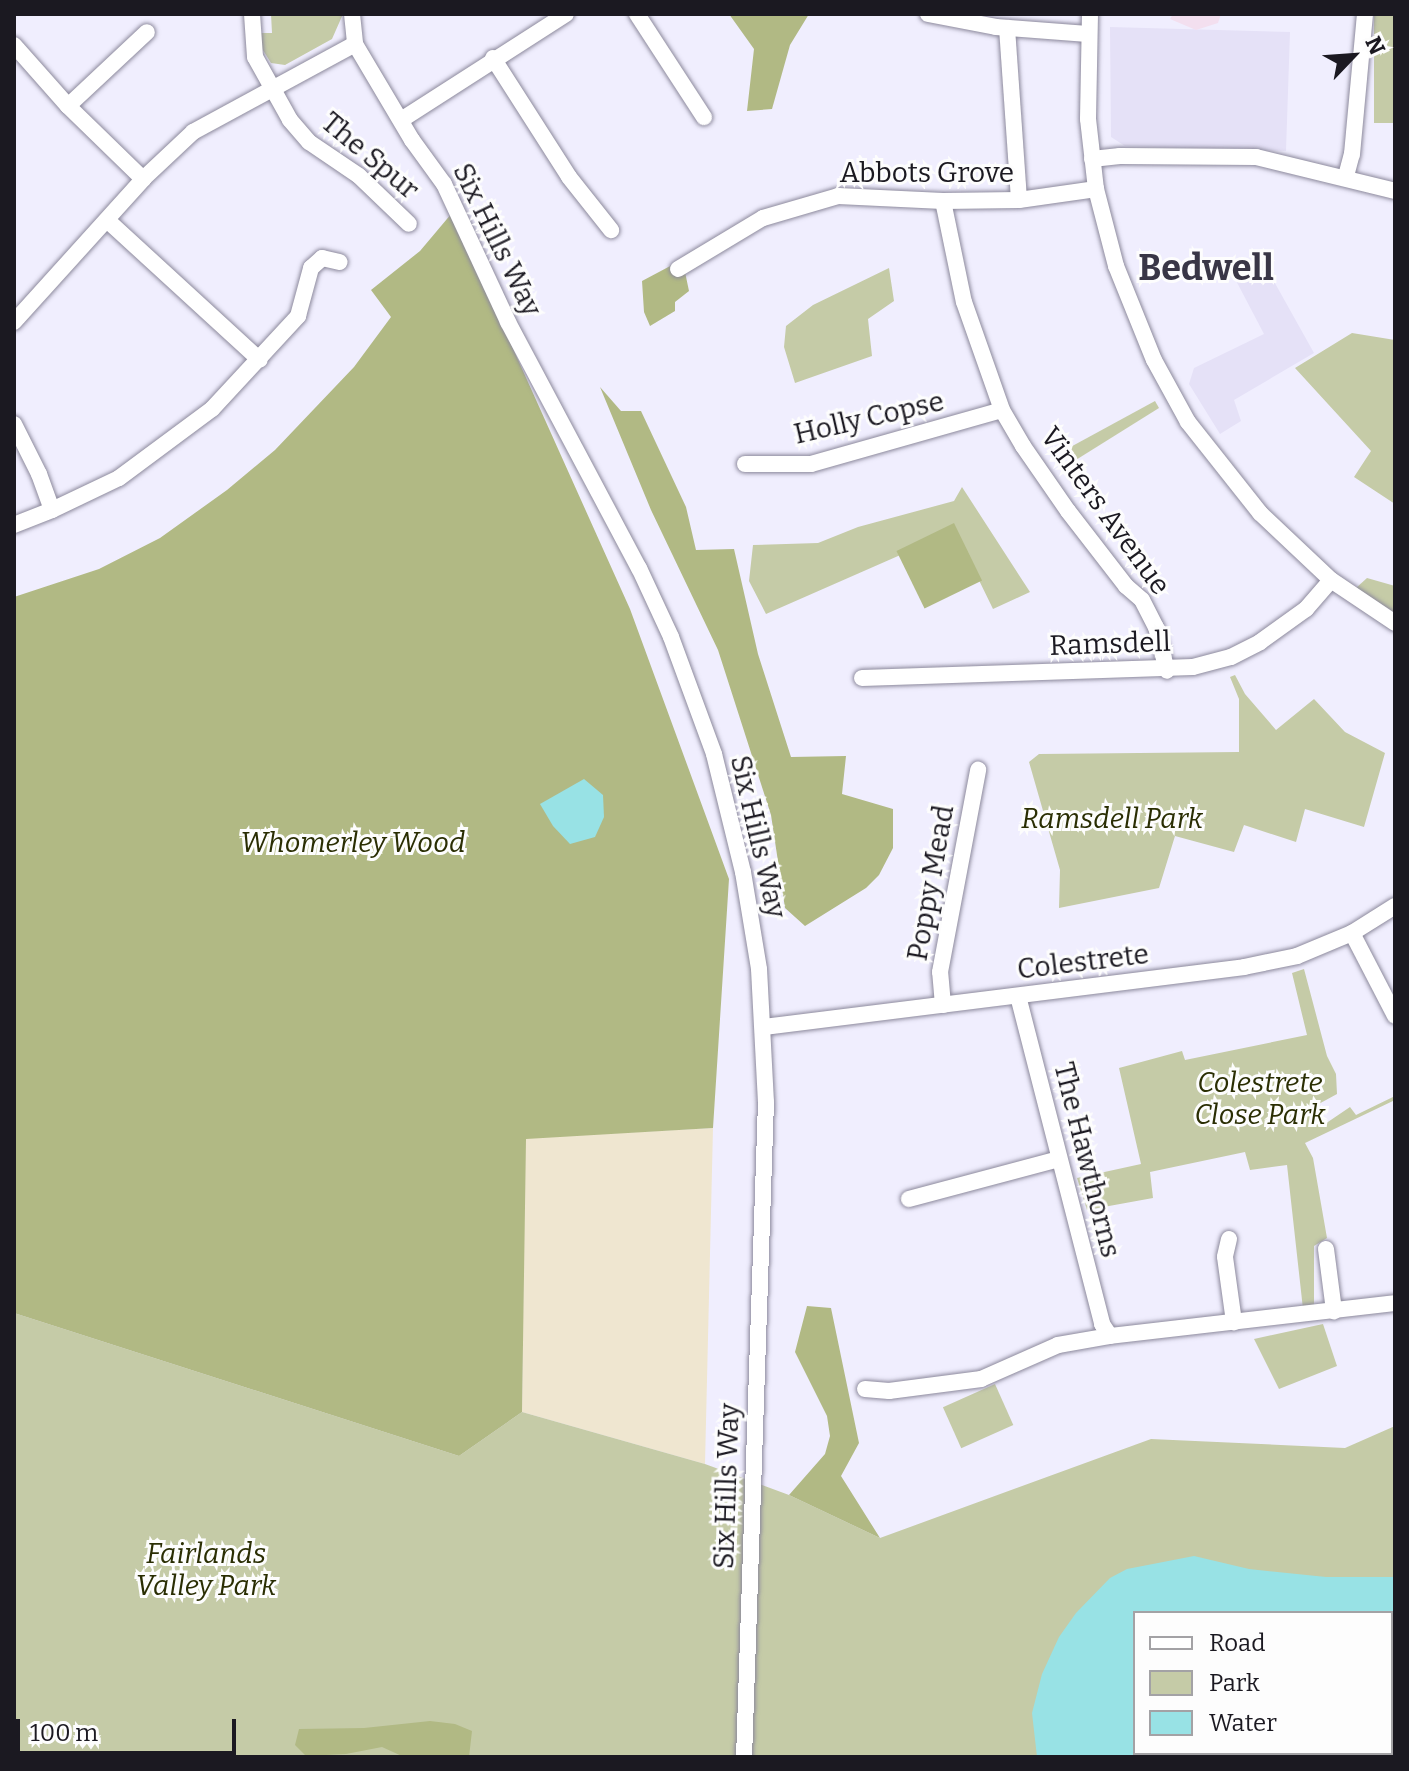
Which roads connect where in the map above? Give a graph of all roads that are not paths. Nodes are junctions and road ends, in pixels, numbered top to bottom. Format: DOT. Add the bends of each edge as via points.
graph roads {
  1 [pos="252,14"];
  2 [pos="352,14"];
  3 [pos="566,14"];
  4 [pos="637,14"];
  5 [pos="928,14"];
  6 [pos="1090,14"];
  7 [pos="1365,14"];
  8 [pos="1007,28"];
  9 [pos="147,32"];
  10 [pos="1088,34"];
  11 [pos="355,44"];
  12 [pos="14,45"];
  13 [pos="493,58"];
  14 [pos="271,88"];
  15 [pos="68,106"];
  16 [pos="704,117"];
  17 [pos="401,120"];
  18 [pos="1092,159"];
  19 [pos="1346,176"];
  20 [pos="143,179"];
  21 [pos="1096,189"];
  22 [pos="1395,191"];
  23 [pos="1019,200"];
  24 [pos="943,201"];
  25 [pos="107,220"];
  26 [pos="409,224"];
  27 [pos="611,230"];
  28 [pos="340,262"];
  29 [pos="678,269"];
  30 [pos="14,296"];
  31 [pos="27,309"];
  32 [pos="14,322"];
  33 [pos="260,360"];
  34 [pos="1002,410"];
  35 [pos="14,424"];
  36 [pos="745,464"];
  37 [pos="52,510"];
  38 [pos="14,525"];
  39 [pos="1331,580"];
  40 [pos="1395,623"];
  41 [pos="1167,671"];
  42 [pos="862,678"];
  43 [pos="978,770"];
  44 [pos="1395,906"];
  45 [pos="1352,933"];
  46 [pos="1018,996"];
  47 [pos="943,1005"];
  48 [pos="1395,1016"];
  49 [pos="764,1027"];
  50 [pos="1059,1159"];
  51 [pos="909,1199"];
  52 [pos="1229,1239"];
  53 [pos="1326,1249"];
  54 [pos="1395,1303"];
  55 [pos="1334,1311"];
  56 [pos="1234,1322"];
  57 [pos="1110,1336"];
  58 [pos="865,1389"];
  59 [pos="744,1757"];
  1 -- 14 [label="street, The Spur" via="255,57"];
  2 -- 11 [label="street, Six Hills Way"];
  3 -- 13 [label="street"];
  4 -- 16 [label="street"];
  5 -- 8 [label="street"];
  6 -- 10 [label="street"];
  7 -- 19 [label="street"];
  8 -- 10 [label="street"];
  8 -- 23 [label="street"];
  9 -- 15 [label="street"];
  10 -- 18 [label="street"];
  11 -- 14 [label="street"];
  11 -- 17 [label="street, Six Hills Way"];
  12 -- 15 [label="street"];
  13 -- 17 [label="street"];
  13 -- 27 [label="street" via="569,177"];
  14 -- 20 [label="street" via="193,132"];
  14 -- 26 [label="street, The Spur" via="309,142 359,176"];
  15 -- 20 [label="street"];
  17 -- 49 [label="street, Six Hills Way" via="444,184 508,322 671,637 714,754 730,816 753,925"];
  18 -- 19 [label="street" via="1256,157"];
  18 -- 21 [label="street"];
  19 -- 22 [label="street"];
  20 -- 25 [label="street"];
  21 -- 23 [label="street, Abbots Grove"];
  21 -- 39 [label="street" via="1125,295 1182,412 1236,486"];
  23 -- 24 [label="street, Abbots Grove"];
  24 -- 29 [label="street, Abbots Grove" via="838,196 763,218"];
  24 -- 34 [label="street, Vinters Avenue" via="964,302"];
  25 -- 31 [label="street"];
  25 -- 33 [label="street"];
  28 -- 33 [label="street" via="322,258 311,268 298,316"];
  30 -- 31 [label="street"];
  31 -- 32 [label="street"];
  33 -- 37 [label="street" via="212,409 158,452 119,478"];
  34 -- 36 [label="street, Holly Copse" via="811,464"];
  34 -- 41 [label="street, Vinters Avenue" via="1068,511 1142,600 1156,627"];
  35 -- 37 [label="street"];
  37 -- 38 [label="street"];
  39 -- 40 [label="street"];
  39 -- 41 [label="street, Ramsdell" via="1306,609 1260,642 1226,658"];
  41 -- 42 [label="street, Ramsdell"];
  43 -- 47 [label="street, Poppy Mead" via="940,972"];
  44 -- 45 [label="street, Colestrete"];
  45 -- 46 [label="street, Colestrete" via="1297,956 1256,965"];
  45 -- 48 [label="street"];
  46 -- 47 [label="street, Colestrete"];
  46 -- 50 [label="street, The Hawthorns"];
  47 -- 49 [label="street, Colestrete"];
  49 -- 59 [label="street, Six Hills Way" via="766,1179"];
  50 -- 51 [label="street"];
  50 -- 57 [label="street, The Hawthorns" via="1102,1324"];
  52 -- 56 [label="street" via="1225,1257"];
  53 -- 55 [label="street"];
  54 -- 55 [label="street"];
  55 -- 56 [label="street"];
  56 -- 57 [label="street"];
  57 -- 58 [label="street" via="1058,1345 981,1379 889,1391"];
}
